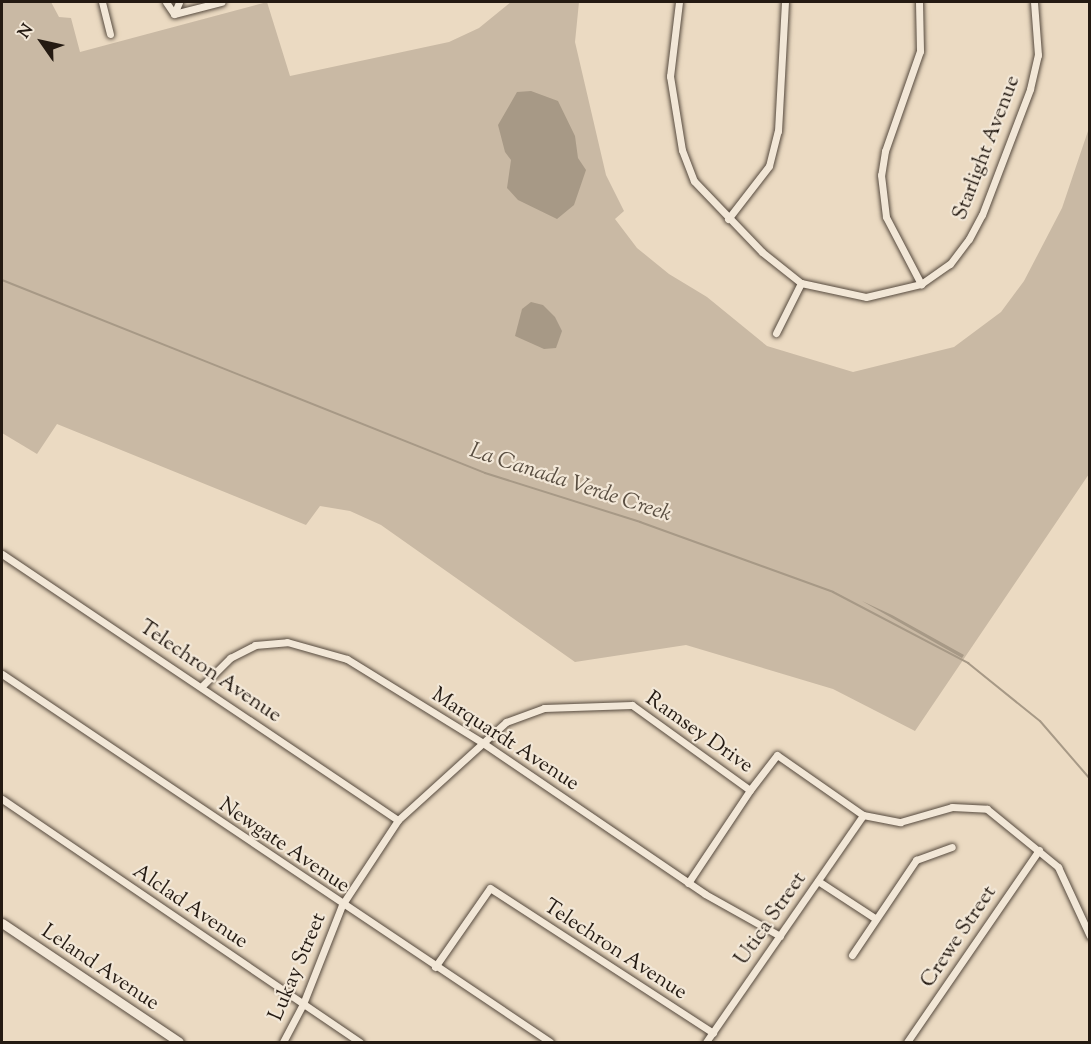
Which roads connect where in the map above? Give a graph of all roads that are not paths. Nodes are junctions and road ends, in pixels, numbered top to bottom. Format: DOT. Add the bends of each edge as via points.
graph roads {
  1 [pos="102,2"];
  2 [pos="166,2"];
  3 [pos="179,2"];
  4 [pos="221,2"];
  5 [pos="680,2"];
  6 [pos="786,2"];
  7 [pos="919,2"];
  8 [pos="1034,2"];
  9 [pos="174,14"];
  10 [pos="110,34"];
  11 [pos="728,219"];
  12 [pos="801,283"];
  13 [pos="921,284"];
  14 [pos="776,333"];
  15 [pos="2,554"];
  16 [pos="2,674"];
  17 [pos="202,686"];
  18 [pos="483,743"];
  19 [pos="750,790"];
  20 [pos="2,799"];
  21 [pos="863,815"];
  22 [pos="398,820"];
  23 [pos="952,847"];
  24 [pos="1039,850"];
  25 [pos="818,881"];
  26 [pos="688,883"];
  27 [pos="342,905"];
  28 [pos="876,920"];
  29 [pos="2,923"];
  30 [pos="780,936"];
  31 [pos="1089,936"];
  32 [pos="852,954"];
  33 [pos="435,967"];
  34 [pos="303,1004"];
  35 [pos="712,1033"];
  36 [pos="178,1042"];
  37 [pos="283,1042"];
  38 [pos="360,1042"];
  39 [pos="550,1042"];
  40 [pos="706,1042"];
  41 [pos="907,1042"];
  1 -- 10 [label="street"];
  2 -- 9 [label="street"];
  3 -- 9 [label="street"];
  4 -- 9 [label="street"];
  5 -- 11 [label="street" via="670,76 682,150 694,181"];
  6 -- 11 [label="street" via="778,131 770,166"];
  7 -- 13 [label="street" via="920,51 885,152 881,175 886,217"];
  8 -- 13 [label="street, Starlight Avenue" via="1038,44 1035,67 982,215 950,264"];
  11 -- 12 [label="street"];
  12 -- 13 [label="street" via="866,297"];
  12 -- 14 [label="street"];
  15 -- 17 [label="street, Telechron Avenue"];
  16 -- 27 [label="street, Newgate Avenue"];
  17 -- 18 [label="street, Marquardt Avenue" via="230,658 255,645 287,642 317,647 347,659"];
  17 -- 22 [label="street, Telechron Avenue"];
  18 -- 19 [label="street, Ramsey Drive" via="506,722 544,708 632,705"];
  18 -- 22 [label="street, Lukay Street"];
  18 -- 26 [label="street, Marquardt Avenue"];
  19 -- 21 [label="street, Ramsey Drive" via="777,755"];
  19 -- 26 [label="street"];
  20 -- 34 [label="street, Alclad Avenue"];
  21 -- 24 [label="street, Ramsey Drive" via="900,822 952,807 987,808"];
  21 -- 25 [label="street, Utica Street"];
  22 -- 27 [label="street, Lukay Street"];
  23 -- 28 [label="street" via="916,860"];
  24 -- 31 [label="street, Ramsey Drive" via="1058,867"];
  24 -- 41 [label="street, Crewe Street"];
  25 -- 28 [label="street"];
  25 -- 30 [label="street, Utica Street"];
  26 -- 30 [label="street, Marquardt Avenue"];
  27 -- 33 [label="street, Newgate Avenue"];
  27 -- 34 [label="street, Lukay Street"];
  28 -- 32 [label="street"];
  29 -- 36 [label="street, Leland Avenue"];
  30 -- 35 [label="street, Utica Street"];
  33 -- 35 [label="street, Telechron Avenue" via="490,888"];
  33 -- 39 [label="street, Newgate Avenue"];
  34 -- 37 [label="street, Lukay Street"];
  34 -- 38 [label="street, Alclad Avenue"];
  35 -- 40 [label="street, Utica Street"];
}
